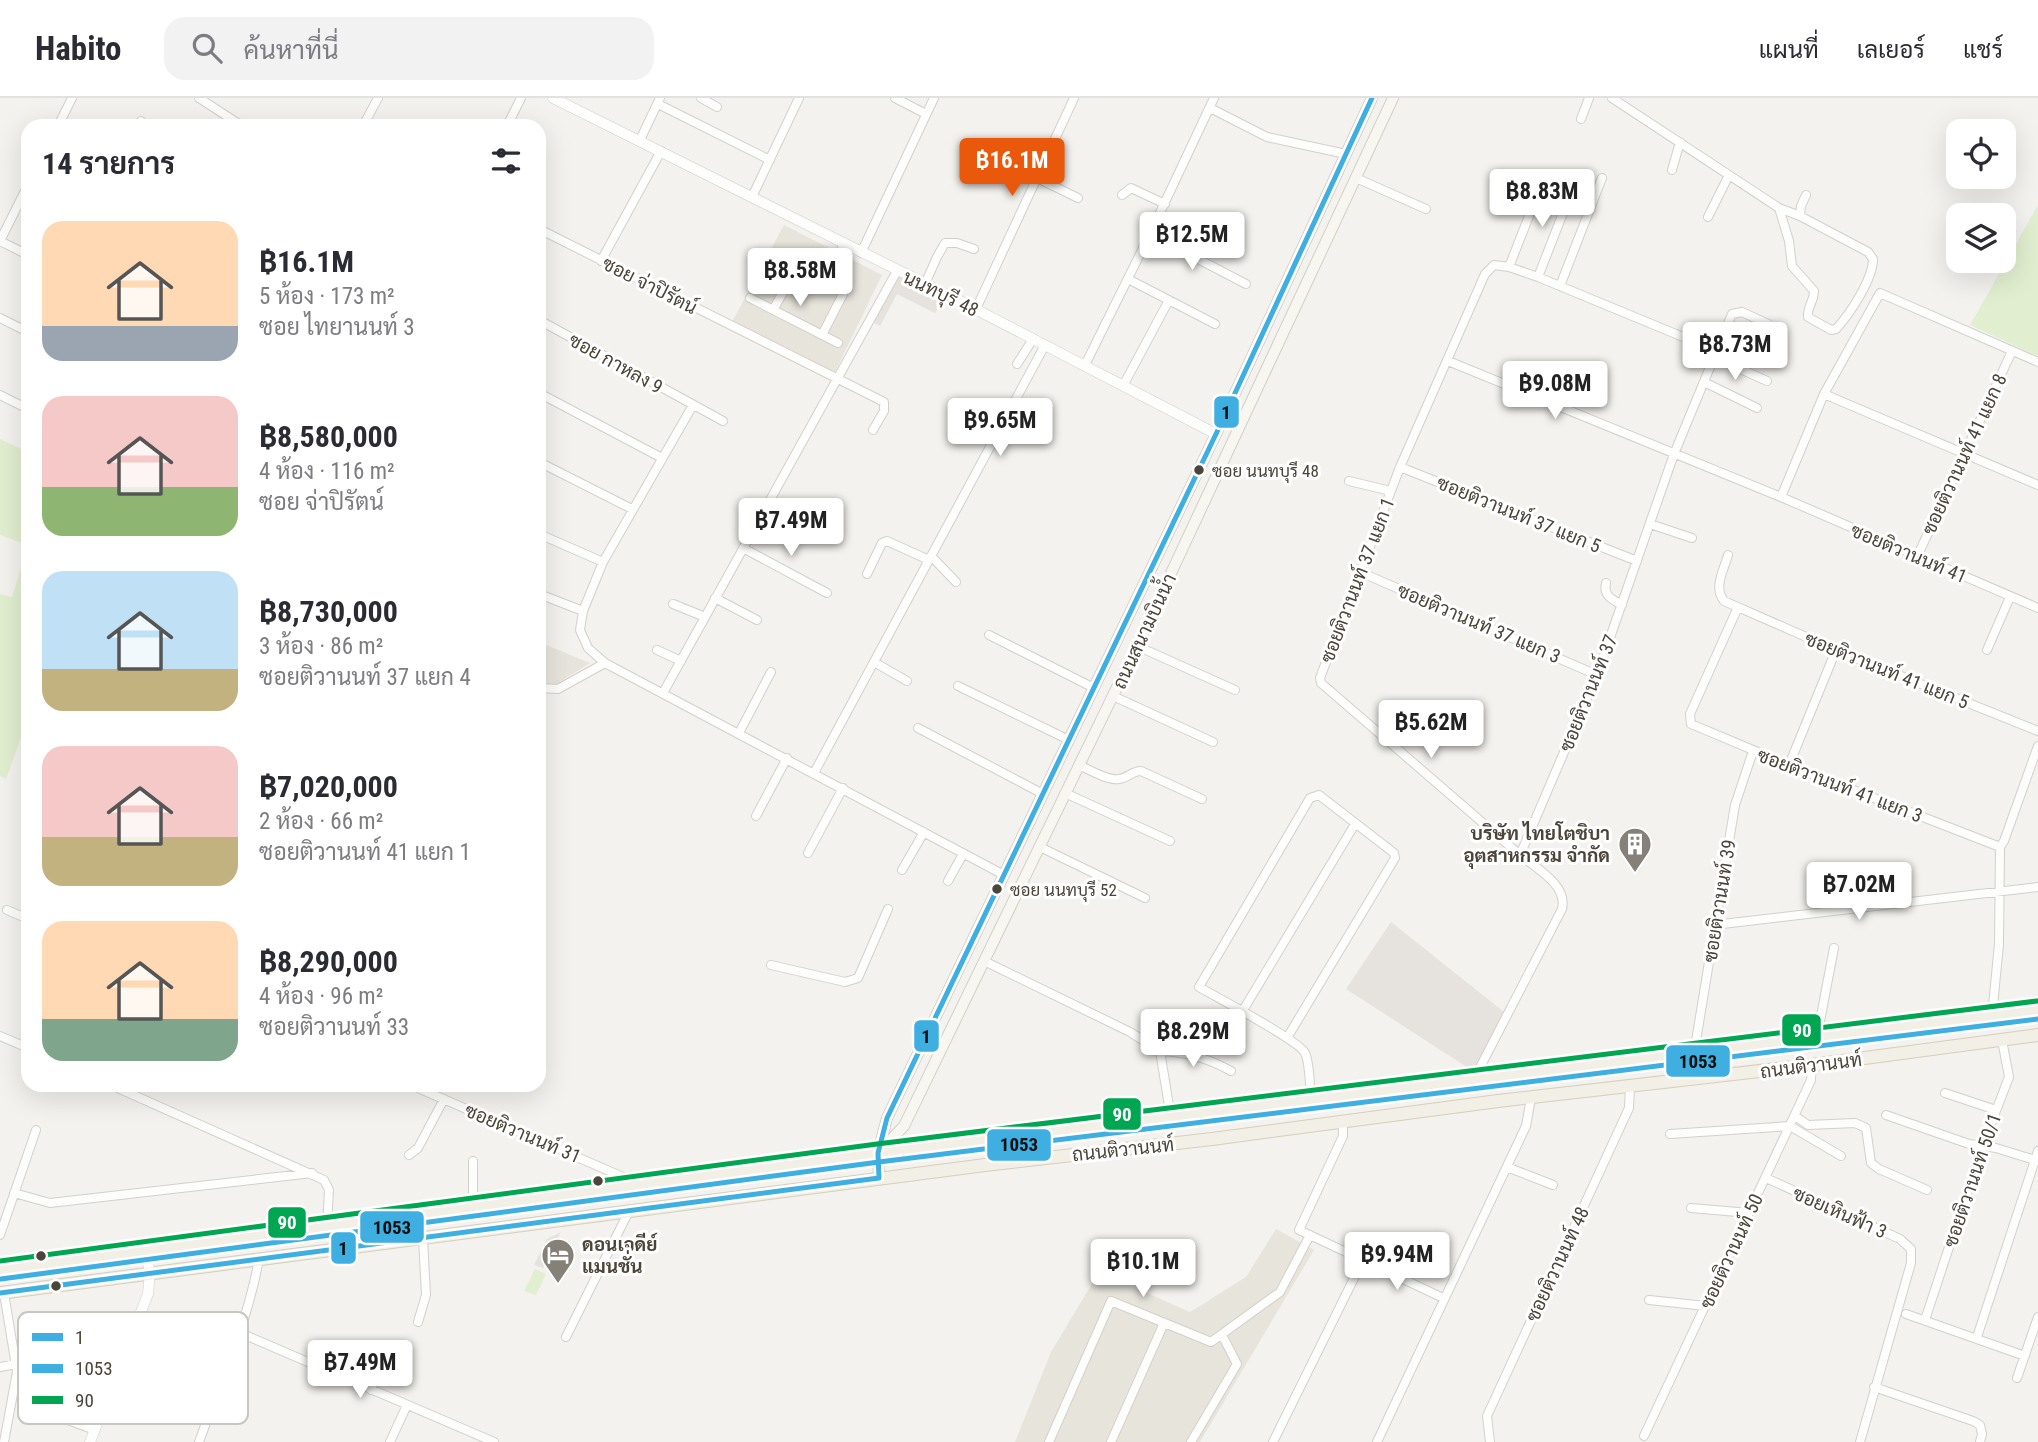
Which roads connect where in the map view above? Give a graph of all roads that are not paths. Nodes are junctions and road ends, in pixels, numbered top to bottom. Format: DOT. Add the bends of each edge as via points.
graph roads {
  1 [pos="72,98"];
  2 [pos="199,98"];
  3 [pos="378,98"];
  4 [pos="521,98"];
  5 [pos="553,98"];
  6 [pos="701,98"];
  7 [pos="799,98"];
  8 [pos="895,98"];
  9 [pos="934,98"];
  10 [pos="1074,98"];
  11 [pos="1214,98"];
  12 [pos="1372,98"];
  13 [pos="1393,98"];
  14 [pos="1589,98"];
  15 [pos="1612,98"];
  16 [pos="659,101"];
  17 [pos="718,107"];
  18 [pos="1210,108"];
  19 [pos="926,114"];
  20 [pos="62,119"];
  21 [pos="231,119"];
  22 [pos="367,119"];
  23 [pos="510,119"];
  24 [pos="1581,119"];
  25 [pos="640,141"];
  26 [pos="1680,142"];
  27 [pos="661,151"];
  28 [pos="1346,154"];
  29 [pos="770,160"];
  30 [pos="1672,170"];
  31 [pos="1729,174"];
  32 [pos="1037,178"];
  33 [pos="1356,178"];
  34 [pos="1602,178"];
  35 [pos="1546,180"];
  36 [pos="1122,195"];
  37 [pos="1806,195"];
  38 [pos="752,197"];
  39 [pos="1078,198"];
  40 [pos="21,200"];
  41 [pos="1165,204"];
  42 [pos="1779,208"];
  43 [pos="1426,209"];
  44 [pos="1529,216"];
  45 [pos="1800,216"];
  46 [pos="1708,217"];
  47 [pos="546,233"];
  48 [pos="1150,234"];
  49 [pos="0,241"];
  50 [pos="844,244"];
  51 [pos="974,249"];
  52 [pos="21,252"];
  53 [pos="861,253"];
  54 [pos="601,261"];
  55 [pos="1509,267"];
  56 [pos="897,271"];
  57 [pos="1538,277"];
  58 [pos="826,279"];
  59 [pos="1128,279"];
  60 [pos="925,284"];
  61 [pos="1246,284"];
  62 [pos="1560,286"];
  63 [pos="750,298"];
  64 [pos="1169,300"];
  65 [pos="976,309"];
  66 [pos="773,310"];
  67 [pos="0,318"];
  68 [pos="546,324"];
  69 [pos="1215,324"];
  70 [pos="1768,324"];
  71 [pos="21,328"];
  72 [pos="822,335"];
  73 [pos="1033,339"];
  74 [pos="838,342"];
  75 [pos="1045,345"];
  76 [pos="2012,351"];
  77 [pos="1716,354"];
  78 [pos="1448,361"];
  79 [pos="2038,362"];
  80 [pos="1017,364"];
  81 [pos="1084,365"];
  82 [pos="835,379"];
  83 [pos="1766,381"];
  84 [pos="1704,382"];
  85 [pos="1123,386"];
  86 [pos="1824,394"];
  87 [pos="0,395"];
  88 [pos="546,397"];
  89 [pos="693,405"];
  90 [pos="21,406"];
  91 [pos="1757,408"];
  92 [pos="723,421"];
  93 [pos="873,430"];
  94 [pos="1216,434"];
  95 [pos="1232,442"];
  96 [pos="1674,454"];
  97 [pos="1964,454"];
  98 [pos="662,458"];
  99 [pos="546,466"];
  100 [pos="1400,467"];
  101 [pos="1349,481"];
  102 [pos="2038,485"];
  103 [pos="1391,491"];
  104 [pos="1780,497"];
  105 [pos="632,509"];
  106 [pos="1650,524"];
  107 [pos="546,537"];
  108 [pos="1692,538"];
  109 [pos="743,548"];
  110 [pos="1728,555"];
  111 [pos="1917,557"];
  112 [pos="930,558"];
  113 [pos="1637,561"];
  114 [pos="603,562"];
  115 [pos="1360,572"];
  116 [pos="867,574"];
  117 [pos="956,582"];
  118 [pos="1606,583"];
  119 [pos="827,593"];
  120 [pos="546,597"];
  121 [pos="2010,597"];
  122 [pos="715,598"];
  123 [pos="673,604"];
  124 [pos="1622,605"];
  125 [pos="1738,607"];
  126 [pos="2038,608"];
  127 [pos="583,611"];
  128 [pos="705,617"];
  129 [pos="757,620"];
  130 [pos="989,635"];
  131 [pos="1137,646"];
  132 [pos="657,650"];
  133 [pos="1836,650"];
  134 [pos="1987,650"];
  135 [pos="681,661"];
  136 [pos="874,662"];
  137 [pos="605,663"];
  138 [pos="771,672"];
  139 [pos="1597,675"];
  140 [pos="907,681"];
  141 [pos="958,686"];
  142 [pos="546,688"];
  143 [pos="1094,688"];
  144 [pos="1235,690"];
  145 [pos="663,694"];
  146 [pos="1113,696"];
  147 [pos="918,728"];
  148 [pos="2038,731"];
  149 [pos="739,733"];
  150 [pos="1069,740"];
  151 [pos="1213,742"];
  152 [pos="2038,746"];
  153 [pos="1753,751"];
  154 [pos="787,758"];
  155 [pos="1079,765"];
  156 [pos="1789,765"];
  157 [pos="814,773"];
  158 [pos="843,788"];
  159 [pos="1065,793"];
  160 [pos="1043,794"];
  161 [pos="1202,799"];
  162 [pos="756,816"];
  163 [pos="1355,824"];
  164 [pos="924,832"];
  165 [pos="1170,841"];
  166 [pos="1040,847"];
  167 [pos="2000,847"];
  168 [pos="807,853"];
  169 [pos="963,854"];
  170 [pos="1520,855"];
  171 [pos="902,870"];
  172 [pos="1004,876"];
  173 [pos="948,881"];
  174 [pos="2038,887"];
  175 [pos="2001,891"];
  176 [pos="1145,898"];
  177 [pos="887,909"];
  178 [pos="7,910"];
  179 [pos="21,916"];
  180 [pos="1714,925"];
  181 [pos="1834,948"];
  182 [pos="984,961"];
  183 [pos="771,965"];
  184 [pos="2038,1010"];
  185 [pos="1241,1013"];
  186 [pos="1992,1016"];
  187 [pos="2038,1035"];
  188 [pos="0,1036"];
  189 [pos="1287,1038"];
  190 [pos="1818,1039"];
  191 [pos="2002,1040"];
  192 [pos="21,1045"];
  193 [pos="1160,1051"];
  194 [pos="1694,1053"];
  195 [pos="1812,1065"];
  196 [pos="1231,1071"];
  197 [pos="1495,1078"];
  198 [pos="1473,1081"];
  199 [pos="1630,1086"];
  200 [pos="127,1092"];
  201 [pos="428,1092"];
  202 [pos="1945,1093"];
  203 [pos="1531,1098"];
  204 [pos="444,1099"];
  205 [pos="1311,1101"];
  206 [pos="1498,1101"];
  207 [pos="1996,1110"];
  208 [pos="1886,1115"];
  209 [pos="1795,1116"];
  210 [pos="1171,1118"];
  211 [pos="1343,1122"];
  212 [pos="1790,1126"];
  213 [pos="36,1130"];
  214 [pos="1670,1134"];
  215 [pos="1982,1147"];
  216 [pos="878,1153"];
  217 [pos="409,1155"];
  218 [pos="1841,1156"];
  219 [pos="2037,1158"];
  220 [pos="472,1161"];
  221 [pos="1507,1167"];
  222 [pos="312,1173"];
  223 [pos="878,1178"];
  224 [pos="1766,1178"];
  225 [pos="1552,1185"];
  226 [pos="632,1186"];
  227 [pos="1927,1190"];
  228 [pos="15,1193"];
  229 [pos="473,1208"];
  230 [pos="1691,1208"];
  231 [pos="629,1211"];
  232 [pos="1749,1213"];
  233 [pos="327,1227"];
  234 [pos="0,1235"];
  235 [pos="1310,1235"];
  236 [pos="423,1238"];
  237 [pos="145,1252"];
  238 [pos="259,1258"];
  239 [pos="1363,1260"];
  240 [pos="0,1270"];
  241 [pos="150,1272"];
  242 [pos="2,1293"];
  243 [pos="1443,1298"];
  244 [pos="1649,1300"];
  245 [pos="1706,1306"];
  246 [pos="141,1312"];
  247 [pos="244,1312"];
  248 [pos="1906,1314"];
  249 [pos="2038,1317"];
  250 [pos="1925,1320"];
  251 [pos="418,1322"];
  252 [pos="1164,1323"];
  253 [pos="1222,1335"];
  254 [pos="248,1336"];
  255 [pos="566,1337"];
  256 [pos="1977,1337"];
  257 [pos="2025,1356"];
  258 [pos="345,1362"];
  259 [pos="16,1364"];
  260 [pos="0,1367"];
  261 [pos="2017,1378"];
  262 [pos="1874,1387"];
  263 [pos="372,1390"];
  264 [pos="407,1405"];
  265 [pos="79,1424"];
  266 [pos="97,1424"];
  267 [pos="205,1424"];
  268 [pos="95,1430"];
  269 [pos="1644,1436"];
  270 [pos="4,1442"];
  271 [pos="90,1442"];
  272 [pos="198,1442"];
  273 [pos="390,1442"];
  274 [pos="494,1442"];
  275 [pos="1049,1442"];
  276 [pos="1111,1442"];
  277 [pos="1191,1442"];
  278 [pos="1273,1442"];
  279 [pos="1377,1442"];
  280 [pos="1490,1442"];
  281 [pos="1860,1442"];
  282 [pos="1980,1442"];
  1 -- 20 [label="street"];
  2 -- 21 [label="street"];
  3 -- 22 [label="street"];
  4 -- 23 [label="street"];
  5 -- 25 [label="street, นนทบุรี 48"];
  6 -- 17 [label="street"];
  7 -- 29 [label="street"];
  8 -- 19 [label="street"];
  9 -- 19 [label="street"];
  10 -- 32 [label="street"];
  11 -- 18 [label="street"];
  12 -- 28 [label="main road, ถนนสนามบินน้ำ"];
  13 -- 33 [label="main road, ถนนสนามบินน้ำ"];
  14 -- 24 [label="street"];
  15 -- 26 [label="street"];
  16 -- 25 [label="street"];
  16 -- 29 [label="street"];
  18 -- 28 [label="street" via="1267,137"];
  18 -- 41 [label="street"];
  19 -- 53 [label="street"];
  25 -- 27 [label="street, นนทบุรี 48"];
  26 -- 30 [label="street"];
  26 -- 31 [label="street"];
  27 -- 38 [label="street, นนทบุรี 48"];
  27 -- 54 [label="street"];
  28 -- 94 [label="main road, ถนนสนามบินน้ำ"];
  29 -- 38 [label="street"];
  31 -- 42 [label="street"];
  31 -- 46 [label="street"];
  32 -- 39 [label="street"];
  32 -- 65 [label="street"];
  33 -- 43 [label="street"];
  33 -- 95 [label="main road, ถนนสนามบินน้ำ"];
  34 -- 62 [label="street"];
  35 -- 57 [label="street" via="1570,195"];
  36 -- 41 [label="street" via="1131,188"];
  37 -- 45 [label="street"];
  38 -- 50 [label="street, นนทบุรี 48"];
  40 -- 49 [label="street"];
  41 -- 48 [label="street"];
  42 -- 45 [label="street"];
  42 -- 45 [label="street" via="1792,266 1814,291 1808,317 1831,330 1839,326 1857,299 1873,259"];
  44 -- 55 [label="street"];
  47 -- 54 [label="street, ซอย จ่าปิรัตน์"];
  48 -- 59 [label="street"];
  48 -- 61 [label="street"];
  49 -- 52 [label="street"];
  50 -- 53 [label="street, นนทบุรี 48"];
  50 -- 58 [label="street"];
  51 -- 60 [label="street" via="945,243"];
  53 -- 56 [label="street, นนทบุรี 48"];
  54 -- 82 [label="street, ซอย จ่าปิรัตน์"];
  55 -- 57 [label="street"];
  55 -- 78 [label="street, ซอยติวานนท์ 37 แยก 1" via="1493,265 1485,274"];
  56 -- 60 [label="street, นนทบุรี 48"];
  56 -- 82 [label="street"];
  57 -- 62 [label="street"];
  58 -- 66 [label="street" via="796,269"];
  58 -- 72 [label="street" via="843,290"];
  59 -- 64 [label="street"];
  59 -- 81 [label="street"];
  60 -- 65 [label="street, นนทบุรี 48"];
  62 -- 77 [label="street"];
  63 -- 66 [label="street"];
  64 -- 69 [label="street"];
  64 -- 85 [label="street"];
  65 -- 73 [label="street, นนทบุรี 48"];
  66 -- 72 [label="street"];
  67 -- 71 [label="street"];
  68 -- 89 [label="street, ซอย กาหลง 9"];
  70 -- 77 [label="street, ซอยติวานนท์ 37" via="1742,312 1732,314"];
  72 -- 74 [label="street"];
  73 -- 75 [label="street, นนทบุรี 48"];
  73 -- 80 [label="street"];
  75 -- 81 [label="street, นนทบุรี 48"];
  75 -- 112 [label="street"];
  76 -- 79 [label="street"];
  76 -- 86 [label="street" via="1880,293"];
  76 -- 97 [label="street, ซอยติวานนท์ 41 แยก 8"];
  77 -- 83 [label="street"];
  77 -- 84 [label="street, ซอยติวานนท์ 37"];
  78 -- 96 [label="street, ซอยติวานนท์ 41"];
  78 -- 100 [label="street, ซอยติวานนท์ 37 แยก 1"];
  81 -- 85 [label="street, นนทบุรี 48"];
  82 -- 93 [label="street, ซอย จ่าปิรัตน์" via="884,402"];
  82 -- 109 [label="street"];
  84 -- 91 [label="street"];
  84 -- 96 [label="street, ซอยติวานนท์ 37"];
  85 -- 94 [label="street, นนทบุรี 48"];
  86 -- 97 [label="street"];
  86 -- 104 [label="street"];
  87 -- 90 [label="street"];
  88 -- 98 [label="street"];
  89 -- 92 [label="street, ซอย กาหลง 9"];
  89 -- 98 [label="street"];
  94 -- 95 [label="main road"];
  94 -- 143 [label="main road, ถนนสนามบินน้ำ"];
  95 -- 131 [label="main road, ถนนสนามบินน้ำ"];
  96 -- 104 [label="street, ซอยติวานนท์ 41"];
  96 -- 106 [label="street, ซอยติวานนท์ 37"];
  97 -- 102 [label="street"];
  97 -- 111 [label="street, ซอยติวานนท์ 41 แยก 8"];
  98 -- 105 [label="street"];
  99 -- 105 [label="street"];
  100 -- 103 [label="street, ซอยติวานนท์ 37 แยก 1"];
  100 -- 113 [label="street, ซอยติวานนท์ 37 แยก 5"];
  101 -- 103 [label="street"];
  103 -- 115 [label="street, ซอยติวานนท์ 37 แยก 1"];
  104 -- 111 [label="street, ซอยติวานนท์ 41"];
  105 -- 114 [label="street"];
  106 -- 108 [label="street"];
  106 -- 113 [label="street, ซอยติวานนท์ 37"];
  107 -- 114 [label="street"];
  109 -- 119 [label="street"];
  109 -- 122 [label="street"];
  110 -- 125 [label="street" via="1719,594"];
  111 -- 121 [label="street, ซอยติวานนท์ 41"];
  112 -- 116 [label="street" via="887,541"];
  112 -- 117 [label="street"];
  112 -- 136 [label="street"];
  113 -- 124 [label="street, ซอยติวานนท์ 37"];
  114 -- 127 [label="street"];
  115 -- 139 [label="street, ซอยติวานนท์ 37 แยก 3"];
  115 -- 170 [label="street, ซอยติวานนท์ 37 แยก 1" via="1321,683"];
  118 -- 124 [label="street" via="1606,594"];
  120 -- 127 [label="street"];
  121 -- 126 [label="street, ซอยติวานนท์ 41"];
  121 -- 134 [label="street"];
  122 -- 128 [label="street"];
  122 -- 129 [label="street"];
  123 -- 128 [label="street"];
  124 -- 139 [label="street, ซอยติวานนท์ 37"];
  125 -- 133 [label="street, ซอยติวานนท์ 41 แยก 5"];
  125 -- 153 [label="street, ซอยติวานนท์ 41 แยก 3" via="1690,715 1691,724"];
  127 -- 137 [label="street" via="580,630 588,648"];
  128 -- 135 [label="street"];
  130 -- 143 [label="street"];
  131 -- 144 [label="street"];
  131 -- 146 [label="main road, ถนนสนามบินน้ำ"];
  132 -- 135 [label="street"];
  133 -- 148 [label="street, ซอยติวานนท์ 41 แยก 5"];
  133 -- 156 [label="street"];
  135 -- 145 [label="street"];
  136 -- 140 [label="street"];
  136 -- 157 [label="street"];
  137 -- 142 [label="street" via="558,689"];
  137 -- 145 [label="street"];
  138 -- 149 [label="street"];
  139 -- 170 [label="street, ซอยติวานนท์ 37"];
  141 -- 150 [label="street"];
  143 -- 150 [label="main road, ถนนสนามบินน้ำ"];
  145 -- 149 [label="street"];
  146 -- 151 [label="street"];
  146 -- 155 [label="main road, ถนนสนามบินน้ำ"];
  147 -- 160 [label="street"];
  149 -- 154 [label="street"];
  150 -- 160 [label="main road, ถนนสนามบินน้ำ"];
  152 -- 167 [label="street"];
  153 -- 156 [label="street, ซอยติวานนท์ 41 แยก 3"];
  153 -- 180 [label="street, ซอยติวานนท์ 39" via="1735,805"];
  154 -- 157 [label="street"];
  154 -- 162 [label="street"];
  155 -- 159 [label="main road, ถนนสนามบินน้ำ"];
  155 -- 161 [label="street" via="1115,780 1141,771"];
  156 -- 167 [label="street, ซอยติวานนท์ 41 แยก 3"];
  157 -- 158 [label="street"];
  158 -- 164 [label="street"];
  158 -- 168 [label="street"];
  159 -- 165 [label="street"];
  159 -- 166 [label="main road, ถนนสนามบินน้ำ"];
  160 -- 172 [label="main road, ถนนสนามบินน้ำ"];
  163 -- 185 [label="street"];
  163 -- 185 [label="street" via="1319,795 1310,798 1199,987"];
  163 -- 189 [label="street" via="1395,858"];
  164 -- 169 [label="street"];
  164 -- 171 [label="street"];
  166 -- 176 [label="street"];
  166 -- 182 [label="main road, ถนนสนามบินน้ำ"];
  167 -- 175 [label="street"];
  169 -- 172 [label="street"];
  169 -- 173 [label="street"];
  170 -- 198 [label="street" via="1560,888 1565,899"];
  172 -- 216 [label="main road, ถนนสนามบินน้ำ" via="887,1118"];
  174 -- 175 [label="street"];
  175 -- 180 [label="street"];
  175 -- 186 [label="street"];
  177 -- 183 [label="street" via="858,978 852,982"];
  178 -- 179 [label="street"];
  180 -- 194 [label="street, ซอยติวานนท์ 39"];
  181 -- 190 [label="street"];
  182 -- 193 [label="street"];
  182 -- 216 [label="main road, ถนนสนามบินน้ำ" via="904,1126"];
  184 -- 186 [label="main road, ถนนติวานนท์"];
  185 -- 189 [label="street"];
  186 -- 190 [label="main road, ถนนติวานนท์"];
  187 -- 191 [label="main road, ถนนติวานนท์"];
  188 -- 192 [label="street"];
  189 -- 205 [label="street" via="1305,1053"];
  190 -- 194 [label="main road, ถนนติวานนท์"];
  191 -- 195 [label="main road, ถนนติวานนท์"];
  191 -- 207 [label="street, ซอยติวานนท์ 50/1" via="2009,1077"];
  193 -- 196 [label="street" via="1209,1059"];
  193 -- 210 [label="street"];
  194 -- 197 [label="main road, ถนนติวานนท์"];
  195 -- 199 [label="main road, ถนนติวานนท์"];
  195 -- 209 [label="street, ซอยติวานนท์ 50" via="1811,1080"];
  197 -- 198 [label="main road, ถนนติวานนท์"];
  197 -- 206 [label="main road"];
  198 -- 205 [label="main road, ถนนติวานนท์"];
  199 -- 203 [label="main road, ถนนติวานนท์"];
  199 -- 280 [label="street, ซอยติวานนท์ 48" via="1629,1108 1487,1416"];
  200 -- 222 [label="street"];
  201 -- 204 [label="street, ซอยติวานนท์ 31"];
  202 -- 207 [label="street"];
  203 -- 206 [label="main road, ถนนติวานนท์"];
  203 -- 221 [label="street" via="1529,1118"];
  204 -- 217 [label="street" via="418,1148"];
  204 -- 226 [label="street, ซอยติวานนท์ 31" via="624,1177"];
  205 -- 210 [label="main road, ถนนติวานนท์"];
  206 -- 211 [label="main road, ถนนติวานนท์"];
  207 -- 215 [label="street, ซอยติวานนท์ 50/1"];
  208 -- 215 [label="street"];
  209 -- 212 [label="street, ซอยติวานนท์ 50"];
  209 -- 227 [label="street" via="1808,1125 1855,1123 1866,1128 1871,1163"];
  210 -- 216 [label="main road, ถนนติวานนท์"];
  211 -- 223 [label="main road, ถนนติวานนท์"];
  211 -- 235 [label="street" via="1343,1136 1299,1230"];
  212 -- 214 [label="street"];
  212 -- 218 [label="street"];
  212 -- 224 [label="street, ซอยติวานนท์ 50"];
  213 -- 228 [label="street"];
  215 -- 219 [label="street"];
  215 -- 250 [label="street, ซอยติวานนท์ 50/1"];
  216 -- 223 [label="main road, ถนนสนามบินน้ำ"];
  216 -- 226 [label="main road, ถนนติวานนท์"];
  219 -- 256 [label="street"];
  220 -- 229 [label="street"];
  221 -- 225 [label="street"];
  221 -- 243 [label="street"];
  222 -- 228 [label="street" via="50,1203"];
  222 -- 233 [label="street" via="327,1185"];
  223 -- 231 [label="main road, ถนนติวานนท์"];
  224 -- 232 [label="street, ซอยติวานนท์ 50"];
  224 -- 262 [label="street, ซอยเหินฟ้า 3" via="1900,1239 1911,1249 1911,1263"];
  226 -- 229 [label="main road, ถนนติวานนท์"];
  228 -- 234 [label="street"];
  229 -- 233 [label="main road, ถนนติวานนท์"];
  230 -- 232 [label="street"];
  231 -- 236 [label="main road, ถนนติวานนท์"];
  231 -- 255 [label="street"];
  232 -- 245 [label="street, ซอยติวานนท์ 50"];
  233 -- 237 [label="main road, ถนนติวานนท์"];
  235 -- 239 [label="street"];
  235 -- 253 [label="street" via="1280,1292"];
  236 -- 238 [label="main road, ถนนติวานนท์"];
  236 -- 251 [label="street" via="426,1295"];
  237 -- 240 [label="main road, ถนนติวานนท์"];
  237 -- 241 [label="street"];
  238 -- 241 [label="main road, ถนนติวานนท์"];
  238 -- 247 [label="street"];
  239 -- 243 [label="street"];
  239 -- 278 [label="street"];
  241 -- 242 [label="main road, ถนนติวานนท์"];
  241 -- 246 [label="street"];
  242 -- 259 [label="street"];
  243 -- 279 [label="street"];
  244 -- 245 [label="street"];
  245 -- 269 [label="street, ซอยติวานนท์ 50"];
  248 -- 250 [label="street"];
  249 -- 257 [label="street"];
  250 -- 256 [label="street"];
  252 -- 253 [label="street" via="1211,1342"];
  252 -- 275 [label="street" via="1111,1301"];
  252 -- 276 [label="street"];
  253 -- 277 [label="street" via="1237,1364"];
  254 -- 263 [label="street"];
  256 -- 257 [label="street"];
  257 -- 261 [label="street"];
  258 -- 263 [label="street" via="377,1376"];
  259 -- 260 [label="street"];
  259 -- 270 [label="street"];
  262 -- 281 [label="street"];
  262 -- 282 [label="street" via="1973,1421 1980,1425"];
  263 -- 264 [label="street"];
  264 -- 273 [label="street"];
  264 -- 274 [label="street"];
  265 -- 268 [label="street"];
  266 -- 268 [label="street"];
  267 -- 272 [label="street"];
  268 -- 271 [label="street"];
}
